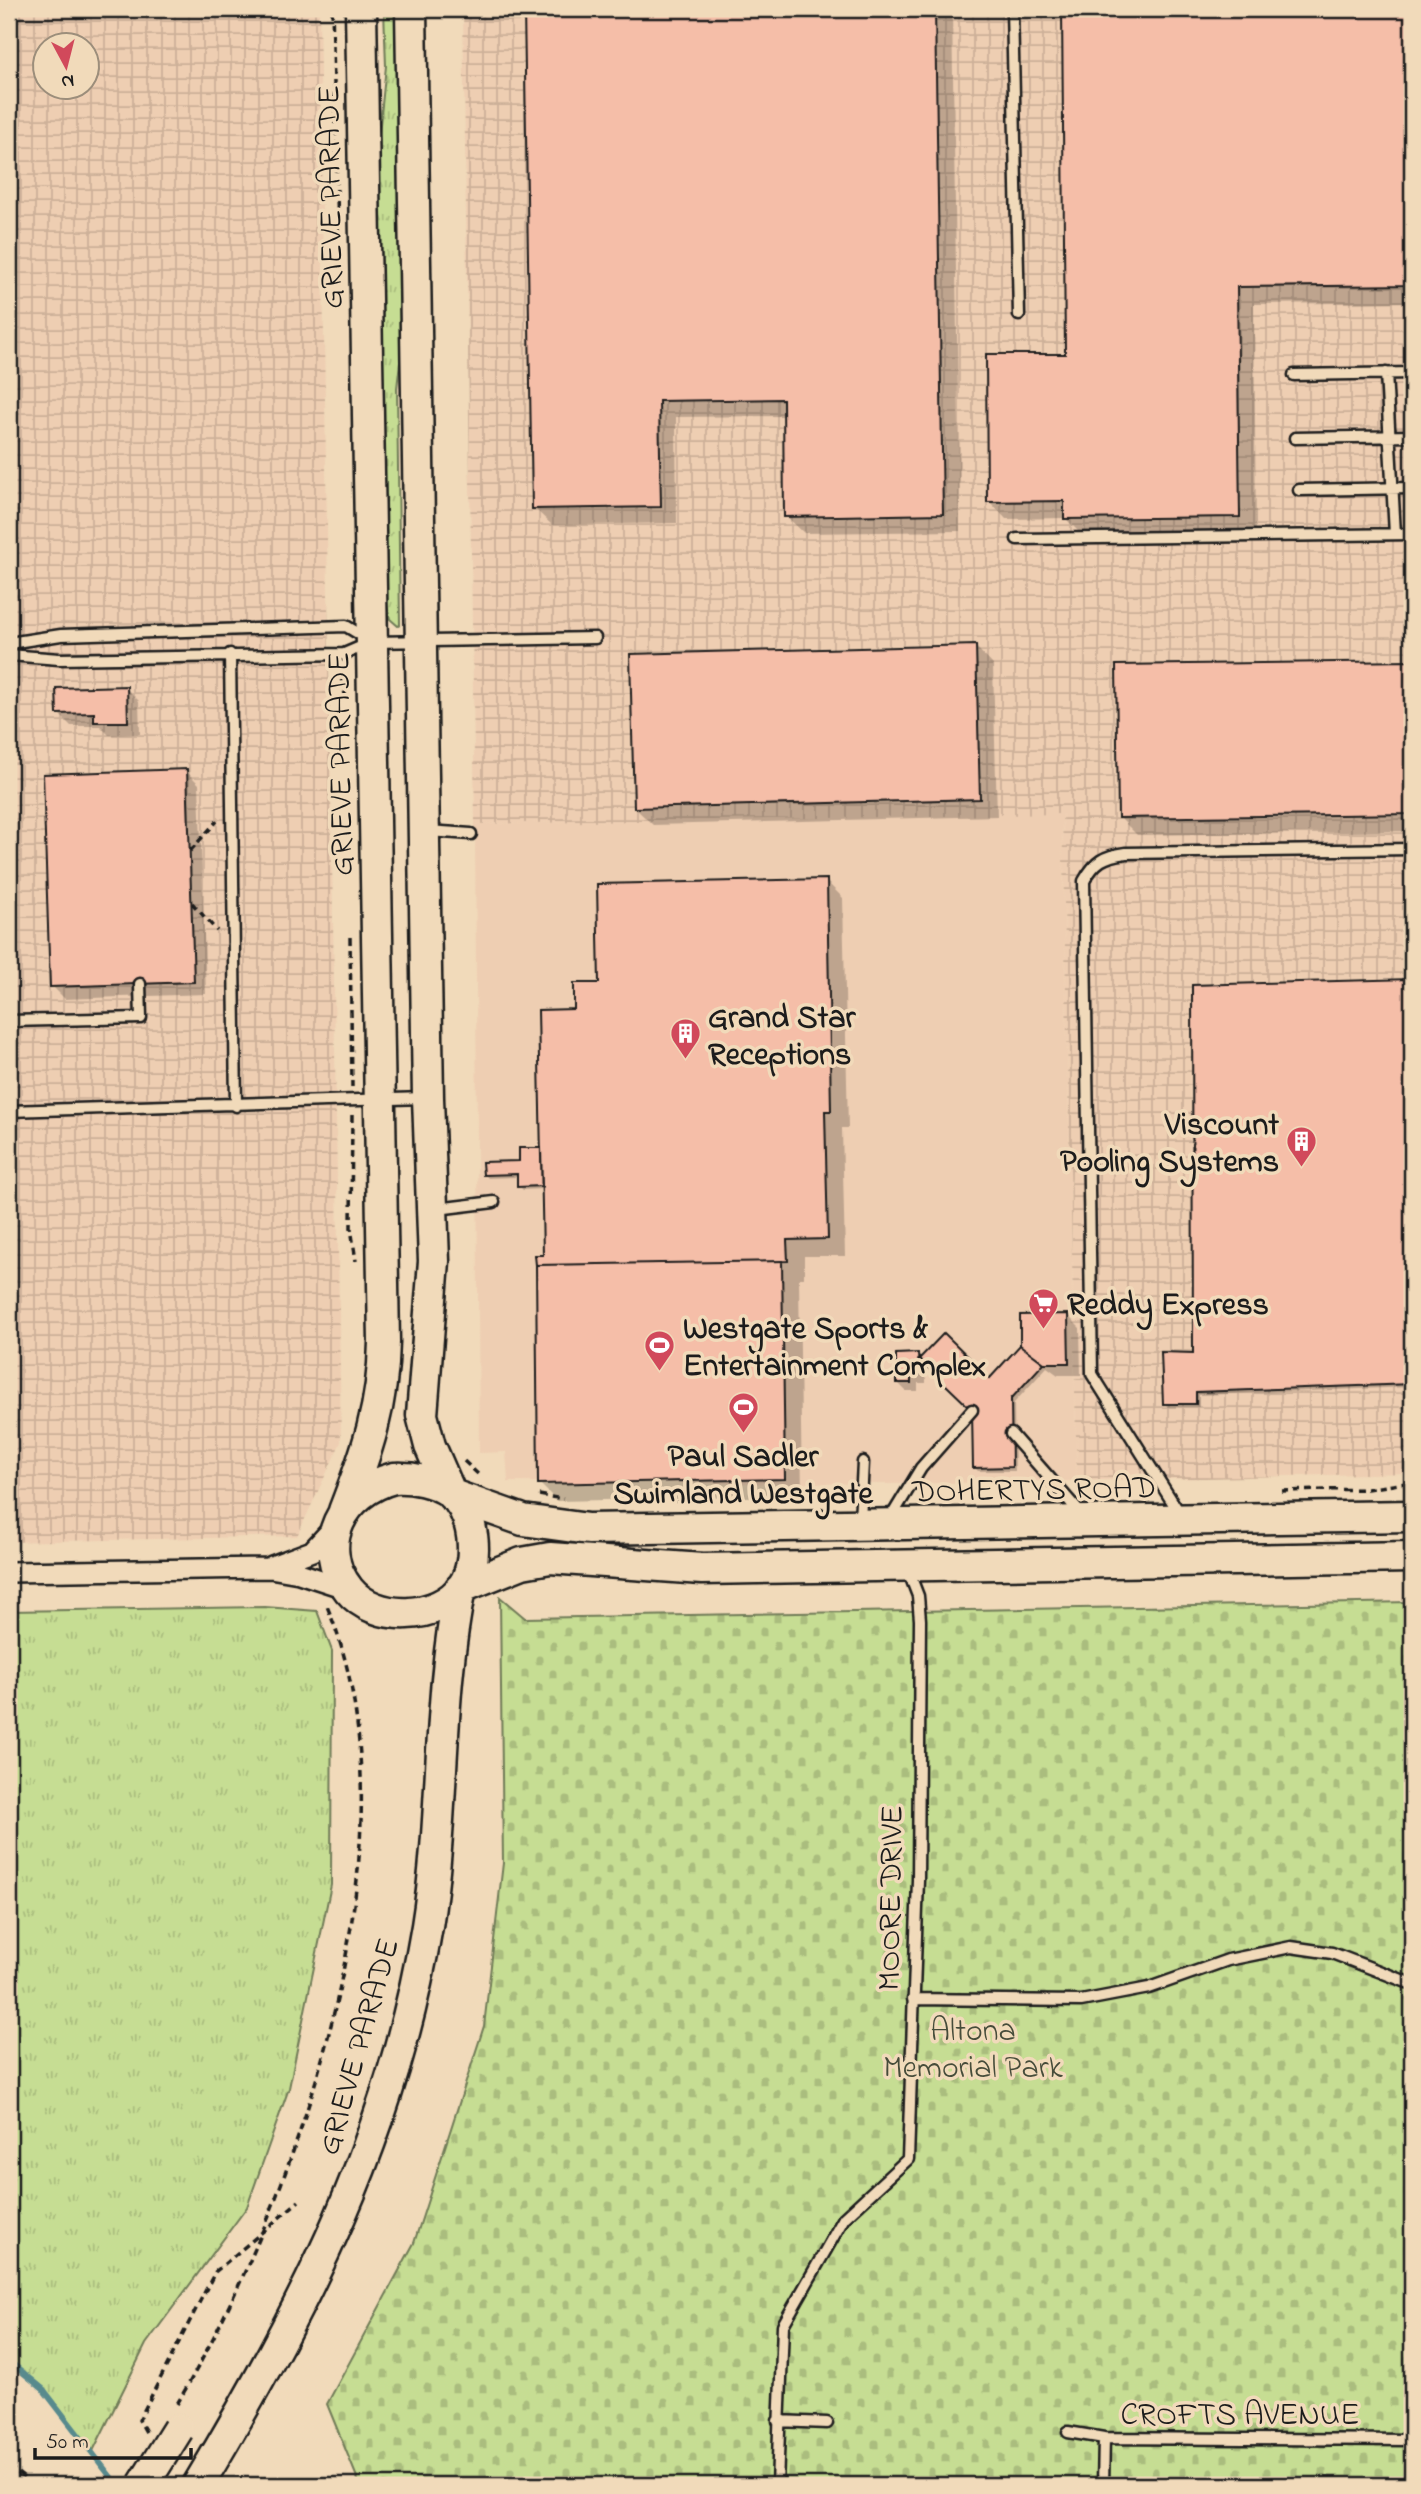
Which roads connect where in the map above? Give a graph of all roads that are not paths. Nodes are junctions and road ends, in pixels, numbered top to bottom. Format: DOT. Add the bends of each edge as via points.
graph roads {
  1 [pos="360,9"];
  2 [pos="411,9"];
  3 [pos="1012,9"];
  4 [pos="1019,315"];
  5 [pos="1386,373"];
  6 [pos="1412,373"];
  7 [pos="1294,375"];
  8 [pos="1390,436"];
  9 [pos="1412,436"];
  10 [pos="1295,438"];
  11 [pos="1393,488"];
  12 [pos="1412,488"];
  13 [pos="1299,490"];
  14 [pos="1395,534"];
  15 [pos="1412,534"];
  16 [pos="1017,539"];
  17 [pos="595,638"];
  18 [pos="421,640"];
  19 [pos="373,642"];
  20 [pos="9,643"];
  21 [pos="230,654"];
  22 [pos="9,655"];
  23 [pos="424,831"];
  24 [pos="471,834"];
  25 [pos="1412,849"];
  26 [pos="140,984"];
  27 [pos="9,1021"];
  28 [pos="428,1098"];
  29 [pos="365,1099"];
  30 [pos="236,1106"];
  31 [pos="9,1111"];
  32 [pos="494,1202"];
  33 [pos="433,1209"];
  34 [pos="972,1410"];
  35 [pos="1011,1434"];
  36 [pos="863,1462"];
  37 [pos="451,1493"];
  38 [pos="342,1515"];
  39 [pos="1412,1516"];
  40 [pos="1184,1520"];
  41 [pos="1089,1522"];
  42 [pos="873,1525"];
  43 [pos="1412,1557"];
  44 [pos="905,1565"];
  45 [pos="261,1568"];
  46 [pos="9,1572"];
  47 [pos="461,1588"];
  48 [pos="353,1593"];
  49 [pos="1412,1984"];
  50 [pos="913,1999"];
  51 [pos="176,2420"];
  52 [pos="778,2421"];
  53 [pos="827,2423"];
  54 [pos="1068,2432"];
  55 [pos="1104,2438"];
  56 [pos="1412,2440"];
  57 [pos="201,2480"];
  58 [pos="144,2485"];
  59 [pos="777,2485"];
  60 [pos="1103,2485"];
  1 -- 19 [label="main road, GRIEVE PARADE"];
  2 -- 18 [label="main road"];
  3 -- 4 [label="lane"];
  5 -- 6 [label="lane"];
  5 -- 7 [label="lane"];
  5 -- 8 [label="lane"];
  8 -- 9 [label="lane"];
  8 -- 10 [label="lane"];
  8 -- 11 [label="lane"];
  11 -- 12 [label="lane"];
  11 -- 13 [label="lane"];
  11 -- 14 [label="lane"];
  14 -- 15 [label="lane"];
  14 -- 16 [label="lane"];
  17 -- 18 [label="lane"];
  18 -- 19 [label="lane"];
  18 -- 23 [label="main road"];
  19 -- 20 [label="lane" via="346,626 61,635"];
  19 -- 21 [label="lane" via="344,654"];
  19 -- 29 [label="main road, GRIEVE PARADE"];
  21 -- 22 [label="lane" via="59,659"];
  21 -- 30 [label="lane"];
  23 -- 24 [label="lane"];
  23 -- 28 [label="main road"];
  25 -- 40 [label="lane" via="1126,853 1106,856 1093,865 1084,881 1092,1374"];
  26 -- 27 [label="lane" via="141,1018"];
  28 -- 29 [label="lane"];
  28 -- 33 [label="main road"];
  29 -- 30 [label="lane"];
  29 -- 38 [label="main road, GRIEVE PARADE" via="383,1379 372,1438"];
  30 -- 31 [label="lane"];
  32 -- 33 [label="lane"];
  33 -- 37 [label="main road" via="433,1286 422,1415"];
  34 -- 42 [label="lane"];
  35 -- 41 [label="lane"];
  36 -- 42 [label="lane"];
  37 -- 38 [label="main road" via="423,1480 394,1478 366,1488"];
  37 -- 42 [label="main road, DOHERTYS ROAD" via="502,1514 576,1528"];
  37 -- 47 [label="main road" via="468,1519 472,1538 471,1563"];
  38 -- 45 [label="street" via="310,1553"];
  38 -- 48 [label="main road" via="335,1550 339,1570"];
  39 -- 40 [label="main road, DOHERTYS ROAD"];
  40 -- 41 [label="main road, DOHERTYS ROAD"];
  41 -- 42 [label="main road, DOHERTYS ROAD"];
  43 -- 44 [label="main road"];
  44 -- 47 [label="main road" via="680,1569 550,1558 522,1563"];
  44 -- 50 [label="lane, MOORE DRIVE" via="916,1590 920,1620"];
  45 -- 46 [label="street"];
  45 -- 48 [label="street" via="314,1578"];
  47 -- 48 [label="main road" via="425,1610 407,1613 379,1610"];
  47 -- 57 [label="main road, GRIEVE PARADE" via="450,1660 436,1856 426,1927 376,2127 304,2298"];
  49 -- 50 [label="lane" via="1332,1953 1291,1947 1228,1959 1149,1988 1081,2001"];
  50 -- 52 [label="lane, MOORE DRIVE" via="908,2159 844,2218 783,2325"];
  51 -- 58 [label="main road, bridge"];
  52 -- 53 [label="lane"];
  52 -- 59 [label="lane, MOORE DRIVE"];
  54 -- 55 [label="lane, CROFTS AVENUE"];
  55 -- 56 [label="lane, CROFTS AVENUE"];
  55 -- 60 [label="lane"];
}
